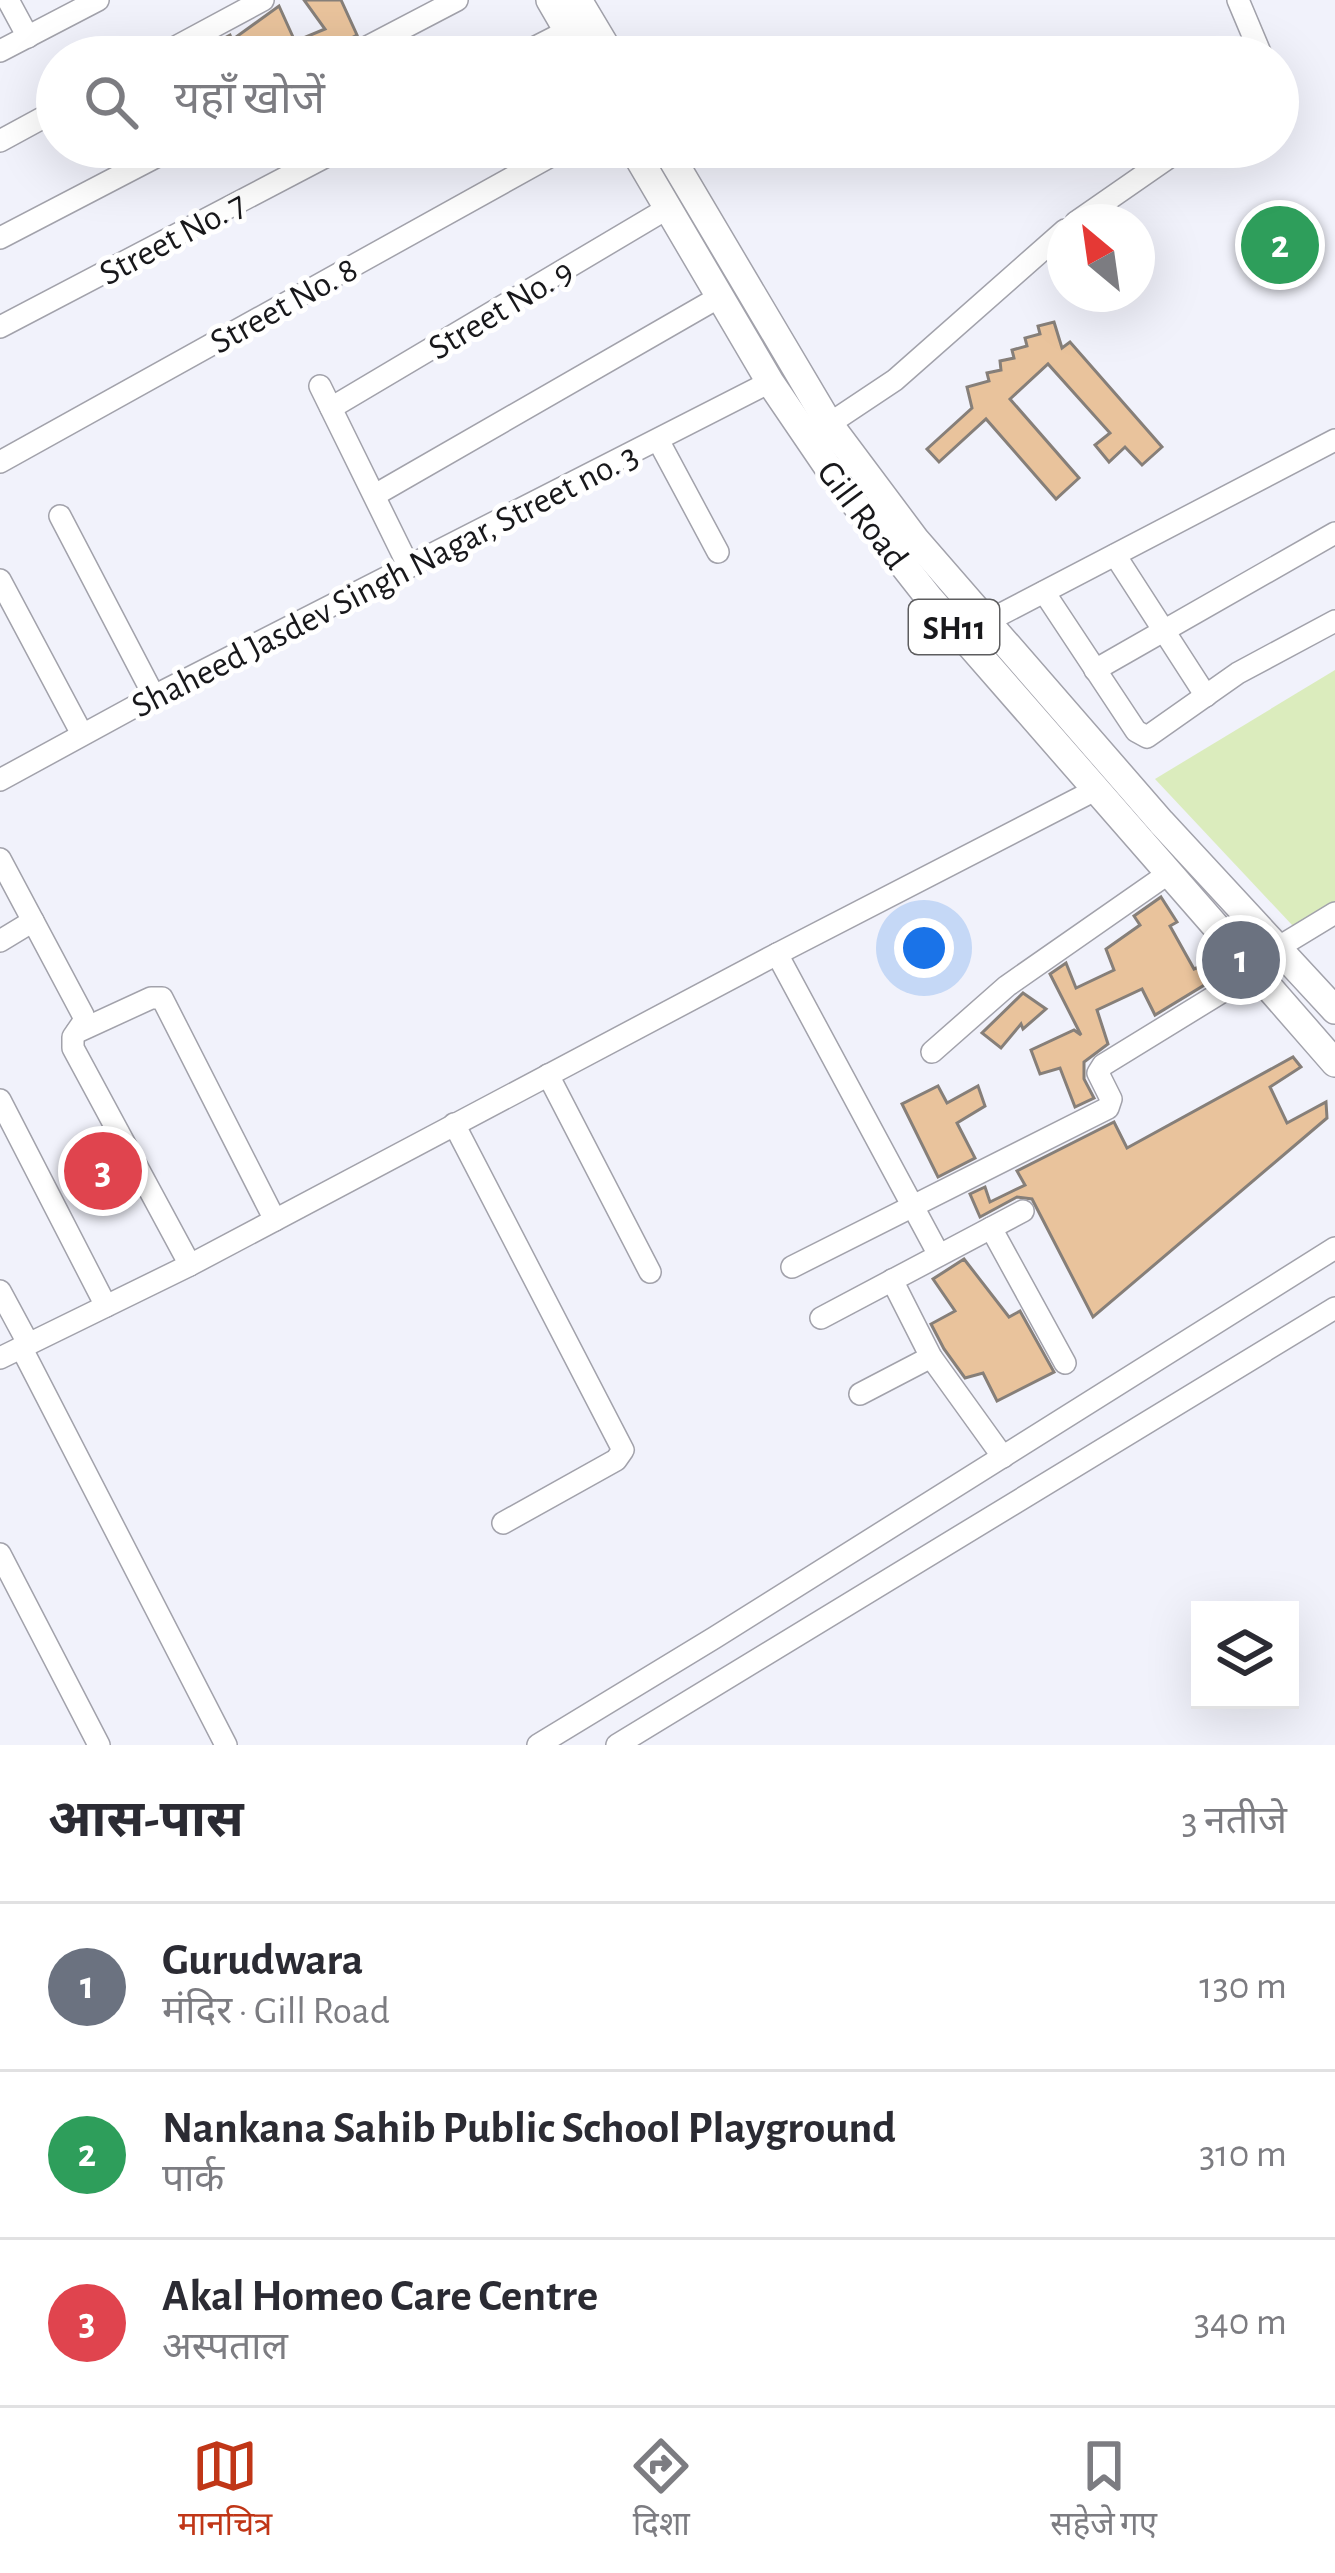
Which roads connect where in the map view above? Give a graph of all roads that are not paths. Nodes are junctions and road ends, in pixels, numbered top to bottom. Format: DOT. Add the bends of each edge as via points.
graph roads {
  1 [pos="8,0"];
  2 [pos="98,0"];
  3 [pos="263,0"];
  4 [pos="457,0"];
  5 [pos="550,0"];
  6 [pos="578,0"];
  7 [pos="1238,0"];
  8 [pos="567,31"];
  9 [pos="196,36"];
  10 [pos="388,36"];
  11 [pos="557,36"];
  12 [pos="570,36"];
  13 [pos="599,36"];
  14 [pos="1253,36"];
  15 [pos="28,37"];
  16 [pos="0,51"];
  17 [pos="36,121"];
  18 [pos="0,141"];
  19 [pos="135,168"];
  20 [pos="304,168"];
  21 [pos="529,168"];
  22 [pos="644,168"];
  23 [pos="677,168"];
  24 [pos="1154,168"];
  25 [pos="1102,204"];
  26 [pos="668,208"];
  27 [pos="0,238"];
  28 [pos="1047,246"];
  29 [pos="721,296"];
  30 [pos="0,327"];
  31 [pos="770,382"];
  32 [pos="320,386"];
  33 [pos="331,408"];
  34 [pos="829,424"];
  35 [pos="658,440"];
  36 [pos="1335,440"];
  37 [pos="0,462"];
  38 [pos="375,495"];
  39 [pos="60,516"];
  40 [pos="1335,532"];
  41 [pos="718,552"];
  42 [pos="1115,555"];
  43 [pos="409,567"];
  44 [pos="0,580"];
  45 [pos="1044,592"];
  46 [pos="1335,621"];
  47 [pos="986,622"];
  48 [pos="1164,628"];
  49 [pos="1095,670"];
  50 [pos="154,696"];
  51 [pos="1206,696"];
  52 [pos="82,734"];
  53 [pos="0,780"];
  54 [pos="1095,790"];
  55 [pos="0,859"];
  56 [pos="1169,873"];
  57 [pos="1335,913"];
  58 [pos="34,921"];
  59 [pos="0,940"];
  60 [pos="1279,947"];
  61 [pos="777,954"];
  62 [pos="1256,971"];
  63 [pos="1335,1010"];
  64 [pos="76,1032"];
  65 [pos="932,1052"];
  66 [pos="1335,1063"];
  67 [pos="548,1075"];
  68 [pos="0,1100"];
  69 [pos="454,1124"];
  70 [pos="914,1205"];
  71 [pos="1023,1211"];
  72 [pos="274,1220"];
  73 [pos="991,1228"];
  74 [pos="1335,1248"];
  75 [pos="939,1256"];
  76 [pos="190,1265"];
  77 [pos="792,1267"];
  78 [pos="650,1272"];
  79 [pos="892,1280"];
  80 [pos="0,1291"];
  81 [pos="106,1306"];
  82 [pos="1335,1308"];
  83 [pos="821,1318"];
  84 [pos="25,1345"];
  85 [pos="932,1357"];
  86 [pos="0,1358"];
  87 [pos="1065,1363"];
  88 [pos="860,1394"];
  89 [pos="1003,1457"];
  90 [pos="503,1523"];
  91 [pos="0,1555"];
  92 [pos="99,1745"];
  93 [pos="226,1745"];
  94 [pos="538,1745"];
  95 [pos="617,1745"];
  1 -- 15 [label="street"];
  2 -- 15 [label="street"];
  3 -- 9 [label="street"];
  4 -- 10 [label="street"];
  5 -- 8 [label="main road"];
  6 -- 13 [label="main road"];
  7 -- 14 [label="street"];
  8 -- 11 [label="street"];
  8 -- 12 [label="main road"];
  15 -- 16 [label="street"];
  17 -- 18 [label="street"];
  19 -- 27 [label="street"];
  20 -- 30 [label="street, Street No. 7"];
  21 -- 37 [label="street, Street No. 8"];
  22 -- 26 [label="main road, Gill Road / SH11"];
  23 -- 34 [label="main road, Gill Road / SH11"];
  24 -- 25 [label="street"];
  26 -- 29 [label="main road, Gill Road / SH11"];
  26 -- 33 [label="street, Street No. 9"];
  28 -- 34 [label="street" via="895,380"];
  29 -- 31 [label="main road, Gill Road / SH11"];
  29 -- 38 [label="street"];
  31 -- 35 [label="street, Shaheed Jasdev Singh Nagar, Street no. 3"];
  31 -- 54 [label="main road, Gill Road / SH11" via="930,599"];
  32 -- 33 [label="street"];
  33 -- 38 [label="street"];
  34 -- 47 [label="main road, Gill Road / SH11"];
  35 -- 41 [label="street"];
  35 -- 43 [label="street, Shaheed Jasdev Singh Nagar, Street no. 3"];
  36 -- 42 [label="street"];
  38 -- 43 [label="street"];
  39 -- 50 [label="street"];
  40 -- 48 [label="street"];
  42 -- 45 [label="street"];
  42 -- 48 [label="street"];
  43 -- 50 [label="street, Shaheed Jasdev Singh Nagar, Street no. 3"];
  44 -- 52 [label="street"];
  45 -- 47 [label="street"];
  45 -- 49 [label="street"];
  46 -- 51 [label="street"];
  47 -- 60 [label="main road, Gill Road / SH11"];
  48 -- 49 [label="street"];
  48 -- 51 [label="street"];
  49 -- 51 [label="street" via="1148,737"];
  50 -- 52 [label="street, Shaheed Jasdev Singh Nagar, Street no. 3"];
  52 -- 53 [label="street, Shaheed Jasdev Singh Nagar, Street no. 3"];
  54 -- 56 [label="main road, Gill Road / SH11"];
  54 -- 61 [label="street"];
  55 -- 58 [label="street"];
  56 -- 62 [label="main road, Gill Road / SH11"];
  56 -- 65 [label="street" via="1007,986"];
  57 -- 60 [label="street"];
  58 -- 59 [label="street"];
  58 -- 64 [label="street" via="83,1015"];
  60 -- 63 [label="main road, Gill Road / SH11"];
  61 -- 67 [label="street"];
  61 -- 70 [label="street"];
  62 -- 66 [label="main road, Gill Road / SH11"];
  62 -- 70 [label="street" via="1099,1069 1108,1108"];
  64 -- 72 [label="street" via="162,998"];
  64 -- 76 [label="street" via="73,1048"];
  67 -- 69 [label="street"];
  67 -- 78 [label="street"];
  68 -- 81 [label="street"];
  69 -- 72 [label="street"];
  69 -- 90 [label="street" via="623,1450"];
  70 -- 75 [label="street"];
  70 -- 77 [label="street"];
  71 -- 73 [label="street"];
  72 -- 76 [label="street"];
  73 -- 75 [label="street"];
  73 -- 87 [label="street"];
  74 -- 89 [label="street"];
  75 -- 79 [label="street"];
  76 -- 81 [label="street"];
  79 -- 83 [label="street"];
  79 -- 85 [label="street"];
  80 -- 84 [label="street"];
  81 -- 84 [label="street"];
  82 -- 95 [label="street"];
  84 -- 86 [label="street"];
  84 -- 93 [label="street"];
  85 -- 88 [label="street"];
  85 -- 89 [label="street"];
  89 -- 94 [label="street"];
  91 -- 92 [label="street"];
}
